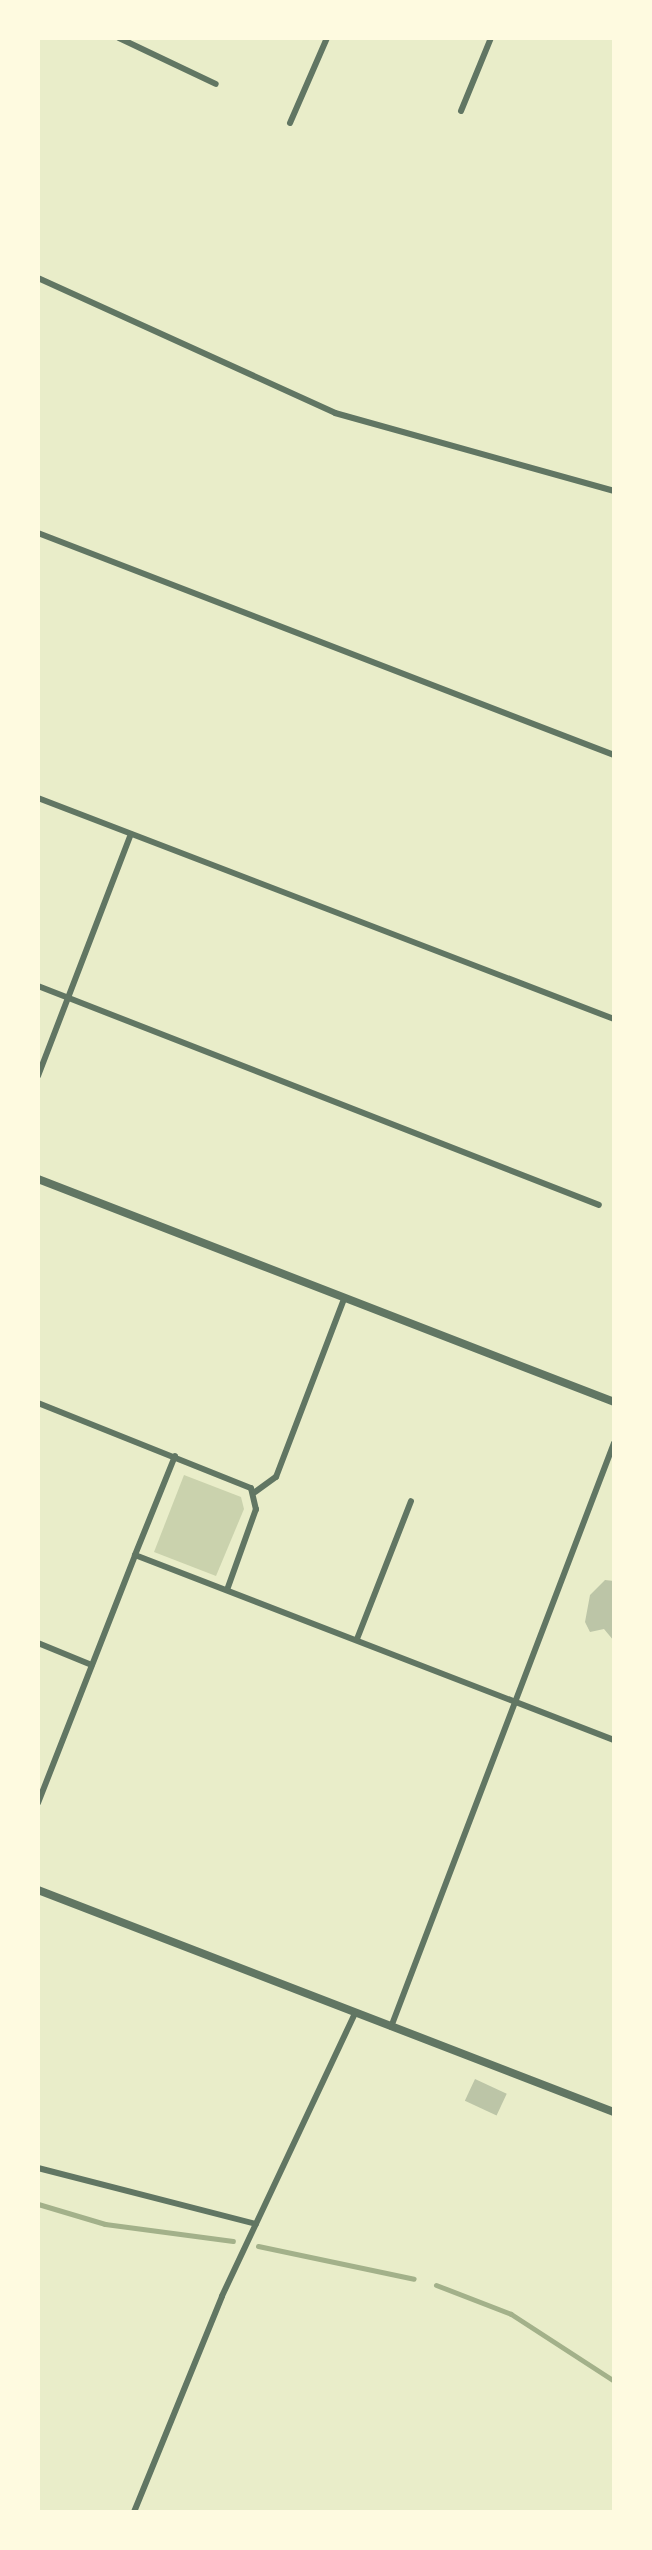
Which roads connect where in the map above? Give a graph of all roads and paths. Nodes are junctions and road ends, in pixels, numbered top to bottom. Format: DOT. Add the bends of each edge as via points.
graph roads {
  1 [pos="119,38"];
  2 [pos="327,38"];
  3 [pos="491,38"];
  4 [pos="216,84"];
  5 [pos="461,111"];
  6 [pos="290,123"];
  7 [pos="38,278"];
  8 [pos="614,491"];
  9 [pos="38,533"];
  10 [pos="614,755"];
  11 [pos="38,798"];
  12 [pos="131,834"];
  13 [pos="38,986"];
  14 [pos="69,998"];
  15 [pos="614,1019"];
  16 [pos="38,1076"];
  17 [pos="38,1179"];
  18 [pos="599,1205"];
  19 [pos="344,1299"];
  20 [pos="614,1402"];
  21 [pos="38,1403"];
  22 [pos="614,1443"];
  23 [pos="175,1456"];
  24 [pos="255,1492"];
  25 [pos="411,1501"];
  26 [pos="135,1555"];
  27 [pos="227,1590"];
  28 [pos="357,1639"];
  29 [pos="38,1643"];
  30 [pos="92,1665"];
  31 [pos="515,1701"];
  32 [pos="614,1740"];
  33 [pos="38,1803"];
  34 [pos="38,1890"];
  35 [pos="355,2013"];
  36 [pos="391,2027"];
  37 [pos="614,2112"];
  38 [pos="38,2168"];
  39 [pos="256,2224"];
  40 [pos="134,2512"];
  1 -- 4 [label="street"];
  2 -- 6 [label="street"];
  3 -- 5 [label="street"];
  7 -- 8 [label="street" via="335,413"];
  9 -- 10 [label="street"];
  11 -- 12 [label="street"];
  12 -- 14 [label="street"];
  12 -- 15 [label="street"];
  13 -- 14 [label="street"];
  14 -- 16 [label="street"];
  14 -- 18 [label="street"];
  17 -- 19 [label="street"];
  19 -- 20 [label="street"];
  19 -- 24 [label="street" via="276,1477"];
  21 -- 23 [label="street"];
  22 -- 31 [label="street"];
  23 -- 24 [label="street" via="245,1483"];
  23 -- 26 [label="street"];
  24 -- 27 [label="street" via="256,1509"];
  25 -- 28 [label="street"];
  26 -- 27 [label="street"];
  26 -- 30 [label="street"];
  27 -- 28 [label="street"];
  28 -- 31 [label="street"];
  29 -- 30 [label="street"];
  30 -- 33 [label="street"];
  31 -- 32 [label="street"];
  31 -- 36 [label="street"];
  34 -- 35 [label="street"];
  35 -- 36 [label="street"];
  35 -- 39 [label="street"];
  36 -- 37 [label="street"];
  38 -- 39 [label="street"];
  39 -- 40 [label="street"];
}
